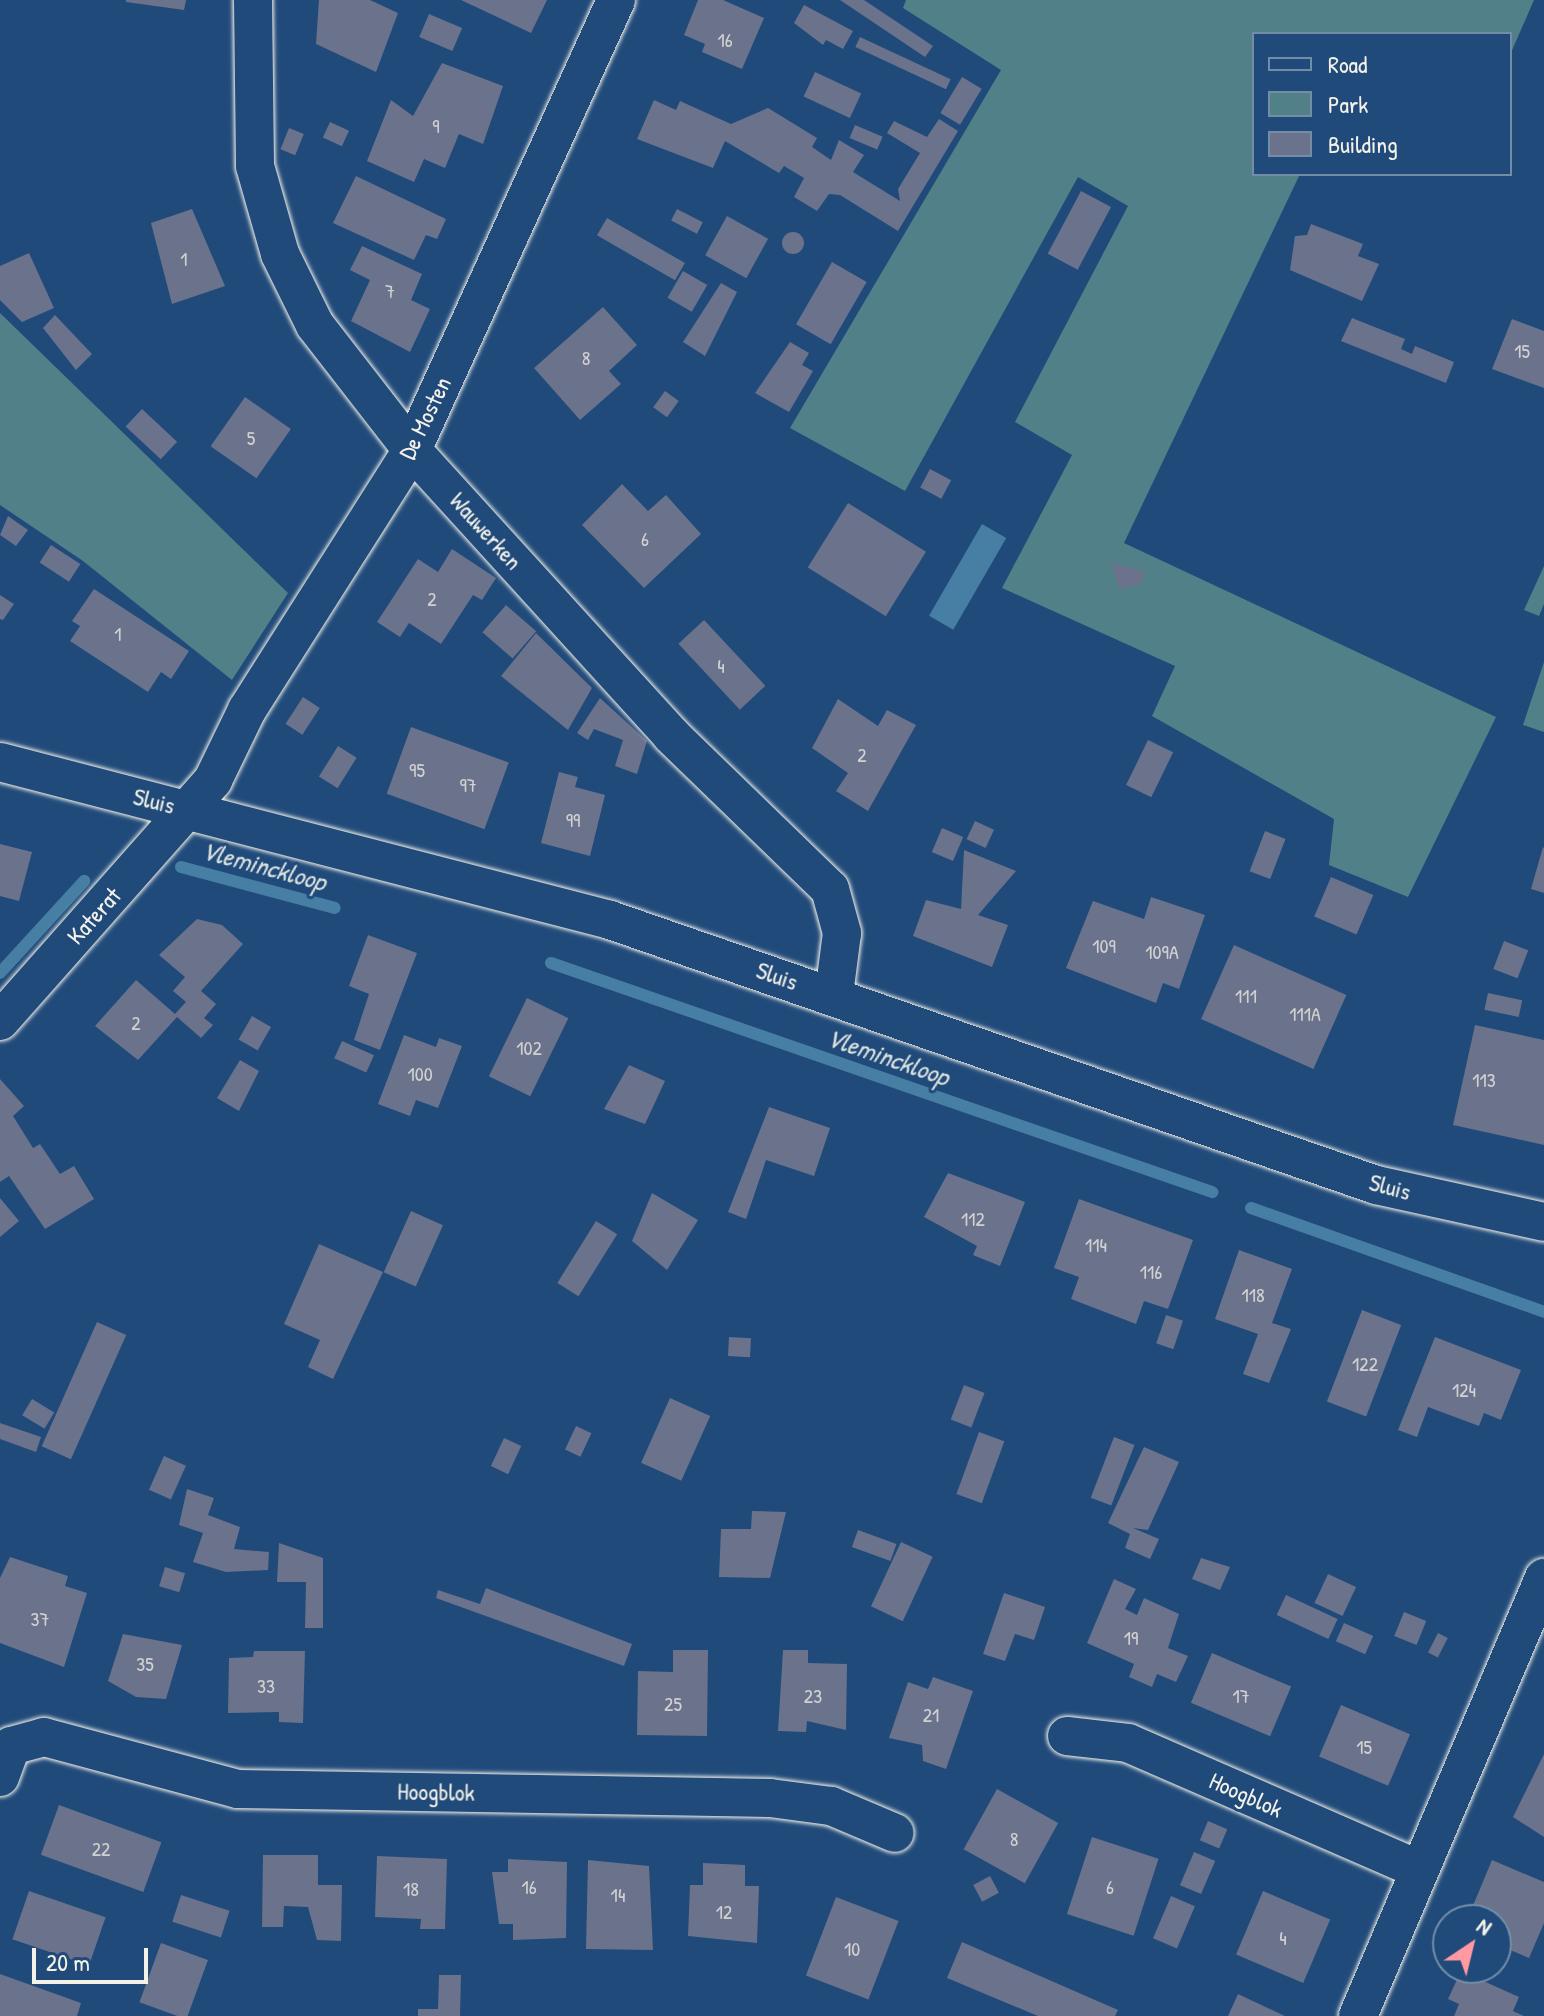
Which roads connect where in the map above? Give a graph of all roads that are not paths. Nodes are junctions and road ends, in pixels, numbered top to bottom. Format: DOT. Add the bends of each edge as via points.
graph roads {
  1 [pos="253,0"];
  2 [pos="616,0"];
  3 [pos="412,450"];
  4 [pos="0,762"];
  5 [pos="187,809"];
  6 [pos="834,995"];
  7 [pos="0,1021"];
  8 [pos="1544,1222"];
  9 [pos="1544,1578"];
  10 [pos="1067,1736"];
  11 [pos="0,1777"];
  12 [pos="895,1833"];
  13 [pos="1420,1870"];
  14 [pos="1358,2016"];
  1 -- 3 [label="street, Wauwerken" via="255,166 280,254 315,325"];
  2 -- 3 [label="street, De Mosten"];
  3 -- 5 [label="street, De Mosten" via="247,710 213,780"];
  3 -- 6 [label="street, Wauwerken" via="671,735 830,889 842,933"];
  4 -- 5 [label="street, Sluis"];
  5 -- 6 [label="street, Sluis" via="610,920"];
  5 -- 7 [label="street, Katerat"];
  6 -- 8 [label="street, Sluis" via="1376,1185"];
  9 -- 13 [label="street"];
  10 -- 13 [label="street, Hoogblok" via="1128,1743"];
  11 -- 12 [label="street, Hoogblok" via="11,1746 44,1737 238,1789 770,1798 831,1806"];
  13 -- 14 [label="street"];
}
